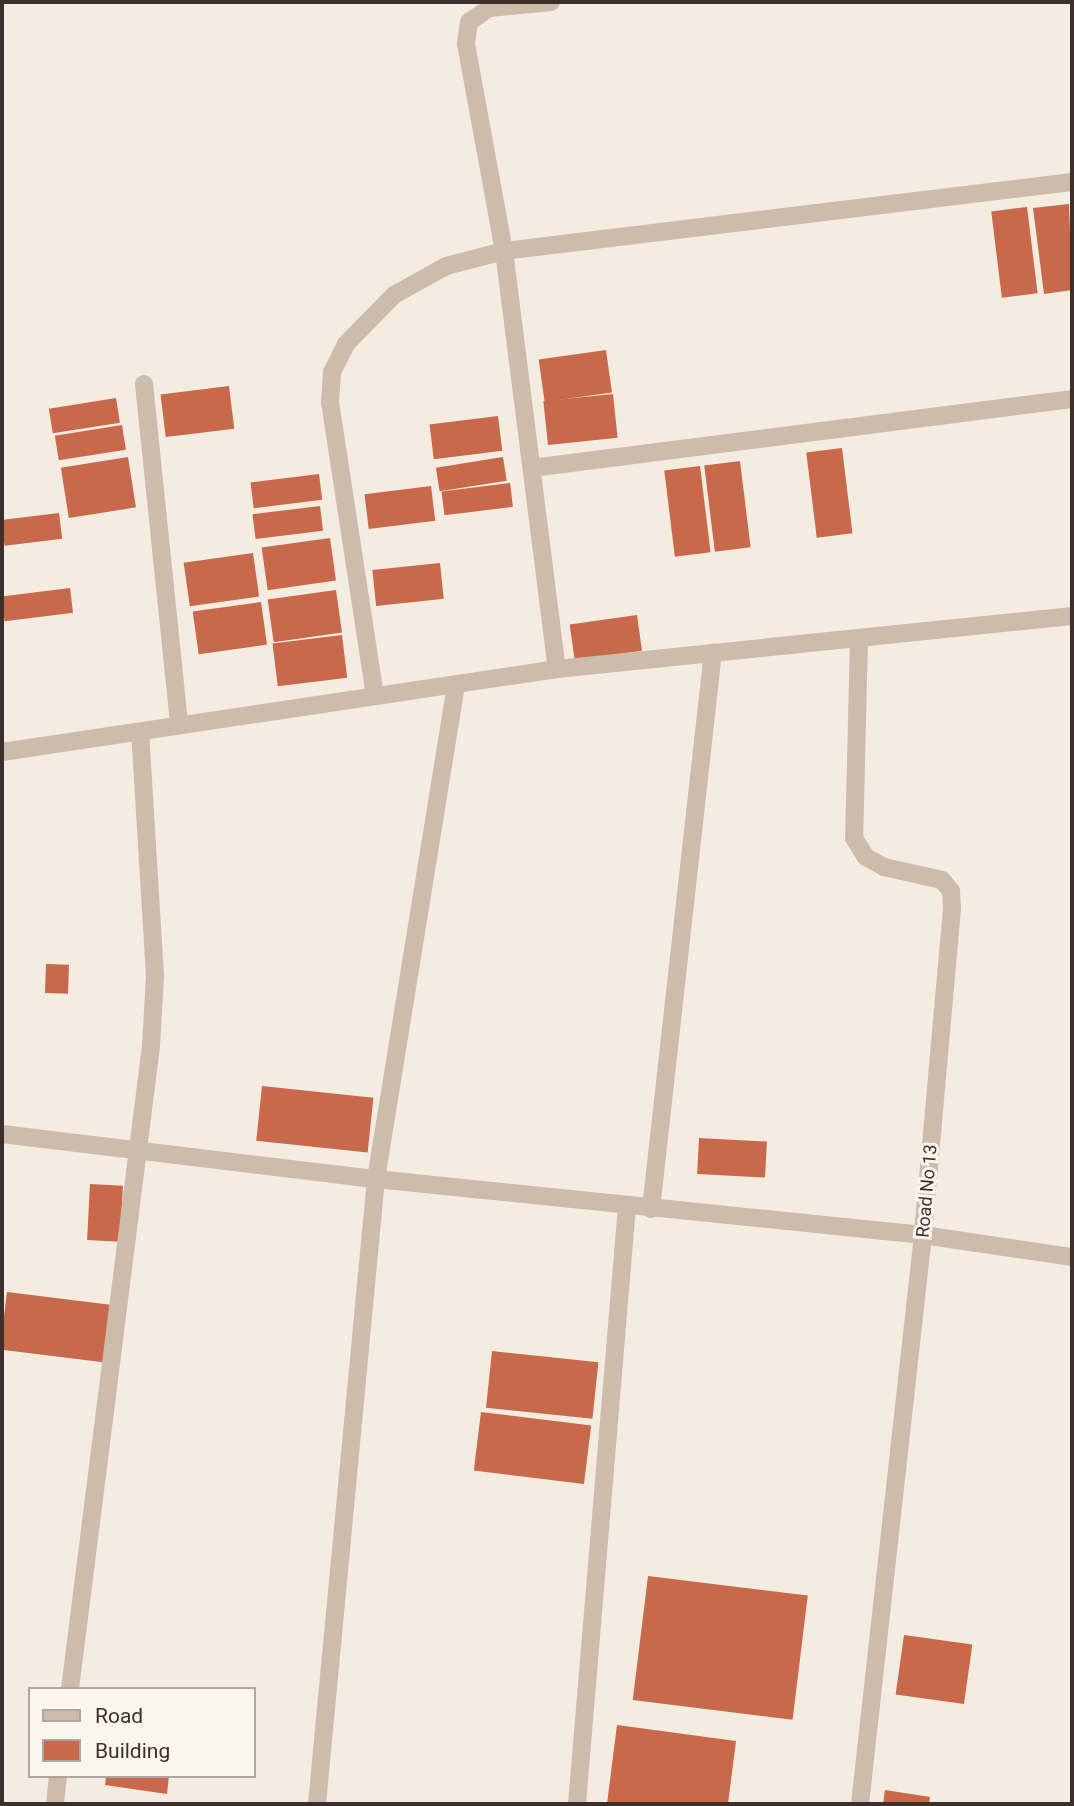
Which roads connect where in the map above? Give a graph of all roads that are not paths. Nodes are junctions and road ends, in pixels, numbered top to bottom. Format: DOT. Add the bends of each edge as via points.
graph roads {
  1 [pos="551,2"];
  2 [pos="1072,182"];
  3 [pos="504,251"];
  4 [pos="144,384"];
  5 [pos="1072,399"];
  6 [pos="533,468"];
  7 [pos="1072,616"];
  8 [pos="859,639"];
  9 [pos="713,652"];
  10 [pos="557,669"];
  11 [pos="456,686"];
  12 [pos="375,696"];
  13 [pos="178,723"];
  14 [pos="140,733"];
  15 [pos="2,752"];
  16 [pos="2,1134"];
  17 [pos="142,1152"];
  18 [pos="376,1179"];
  19 [pos="627,1206"];
  20 [pos="651,1209"];
  21 [pos="923,1235"];
  22 [pos="1072,1257"];
  23 [pos="70,1687"];
  24 [pos="58,1778"];
  25 [pos="55,1804"];
  26 [pos="317,1804"];
  27 [pos="577,1804"];
  28 [pos="860,1804"];
  1 -- 3 [label="street" via="489,8 469,22 466,44"];
  2 -- 3 [label="street"];
  3 -- 6 [label="street"];
  3 -- 12 [label="street" via="446,266 394,295 346,344 332,372 330,402"];
  4 -- 13 [label="street"];
  5 -- 6 [label="street"];
  6 -- 10 [label="street"];
  7 -- 8 [label="street"];
  8 -- 9 [label="street"];
  8 -- 21 [label="street, Road No 13" via="854,838 866,857 884,867 942,880 951,891"];
  9 -- 10 [label="street"];
  9 -- 20 [label="street"];
  10 -- 11 [label="street"];
  11 -- 12 [label="street"];
  11 -- 18 [label="street"];
  12 -- 13 [label="street"];
  13 -- 14 [label="street"];
  14 -- 15 [label="street"];
  14 -- 17 [label="street" via="155,976"];
  16 -- 17 [label="street"];
  17 -- 18 [label="street"];
  17 -- 23 [label="street"];
  18 -- 19 [label="street"];
  18 -- 26 [label="street"];
  19 -- 20 [label="street"];
  19 -- 27 [label="street"];
  20 -- 21 [label="street"];
  21 -- 22 [label="street"];
  21 -- 28 [label="street, Road No 13"];
  24 -- 25 [label="street"];
}
